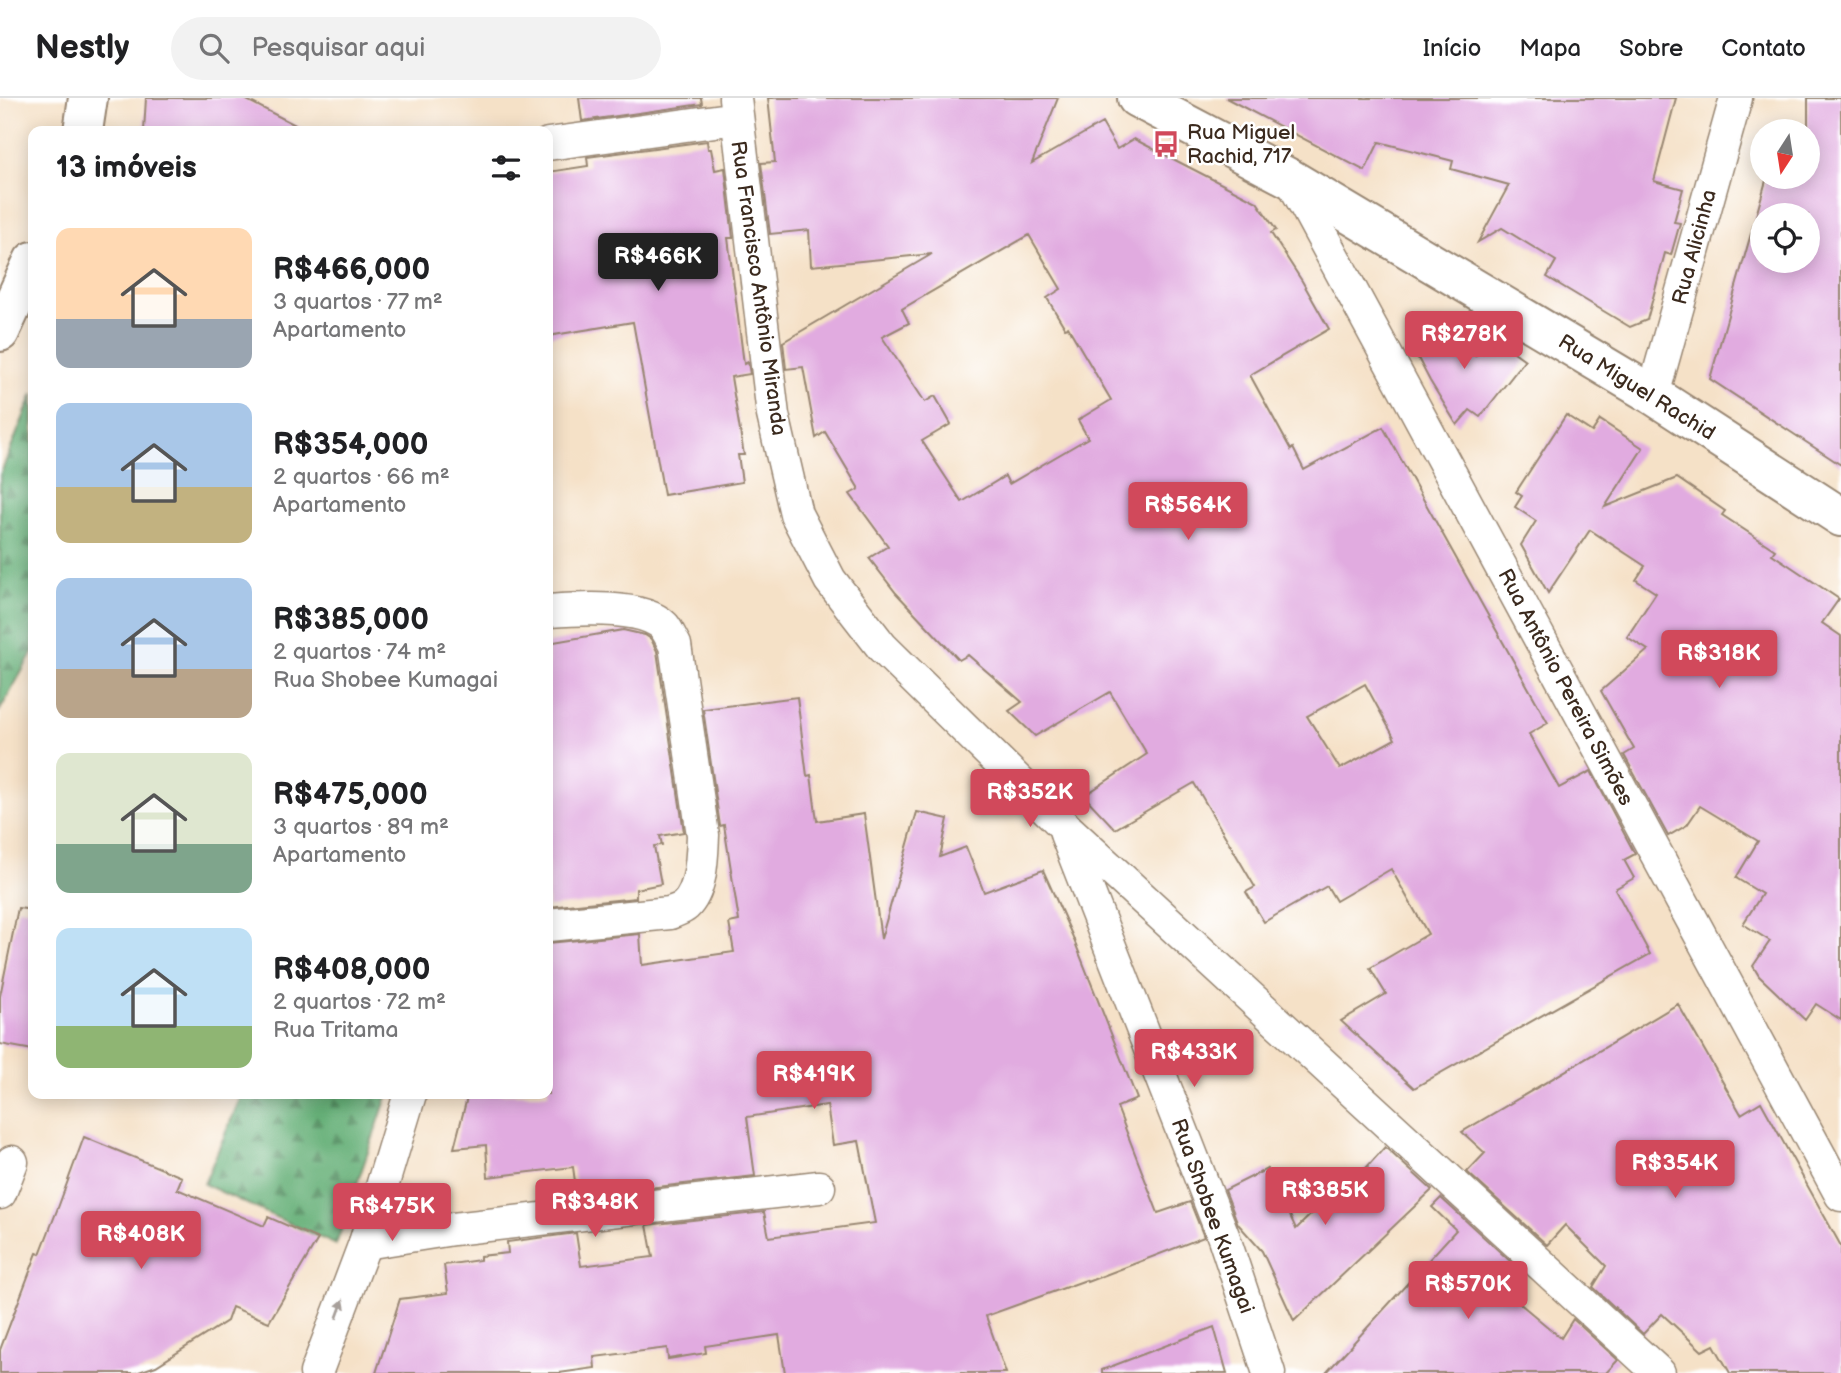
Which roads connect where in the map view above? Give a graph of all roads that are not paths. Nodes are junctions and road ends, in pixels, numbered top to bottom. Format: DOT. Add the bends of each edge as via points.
graph roads {
  1 [pos="88,98"];
  2 [pos="1137,98"];
  3 [pos="1736,98"];
  4 [pos="736,108"];
  5 [pos="84,126"];
  6 [pos="553,143"];
  7 [pos="1291,179"];
  8 [pos="28,271"];
  9 [pos="1,326"];
  10 [pos="1653,395"];
  11 [pos="1841,517"];
  12 [pos="553,611"];
  13 [pos="1063,825"];
  14 [pos="553,925"];
  15 [pos="408,1099"];
  16 [pos="12,1162"];
  17 [pos="820,1187"];
  18 [pos="0,1193"];
  19 [pos="1841,1195"];
  20 [pos="365,1243"];
  21 [pos="316,1373"];
  22 [pos="1269,1373"];
  23 [pos="1659,1373"];
  1 -- 5 [label="main road"];
  2 -- 7 [label="main road, Rua Miguel Rachid"];
  3 -- 10 [label="street, Rua Alicinha"];
  4 -- 6 [label="street"];
  4 -- 13 [label="street, Rua Francisco Antônio Miranda" via="773,415 796,514 830,580 882,647"];
  7 -- 10 [label="main road, Rua Miguel Rachid"];
  7 -- 19 [label="street, Rua Antônio Pereira Simões"];
  8 -- 9 [label="main road"];
  10 -- 11 [label="main road, Rua Miguel Rachid"];
  12 -- 14 [label="street" via="598,608 643,615 663,625 675,645 703,835 701,864 685,906 670,913"];
  13 -- 22 [label="street, Rua Shobee Kumagai" via="1224,1238"];
  13 -- 23 [label="street, Rua Francisco Antônio Miranda"];
  15 -- 20 [label="street"];
  16 -- 18 [label="street"];
  17 -- 20 [label="street"];
  21 -- 20 [label="street, one-way"];
}
